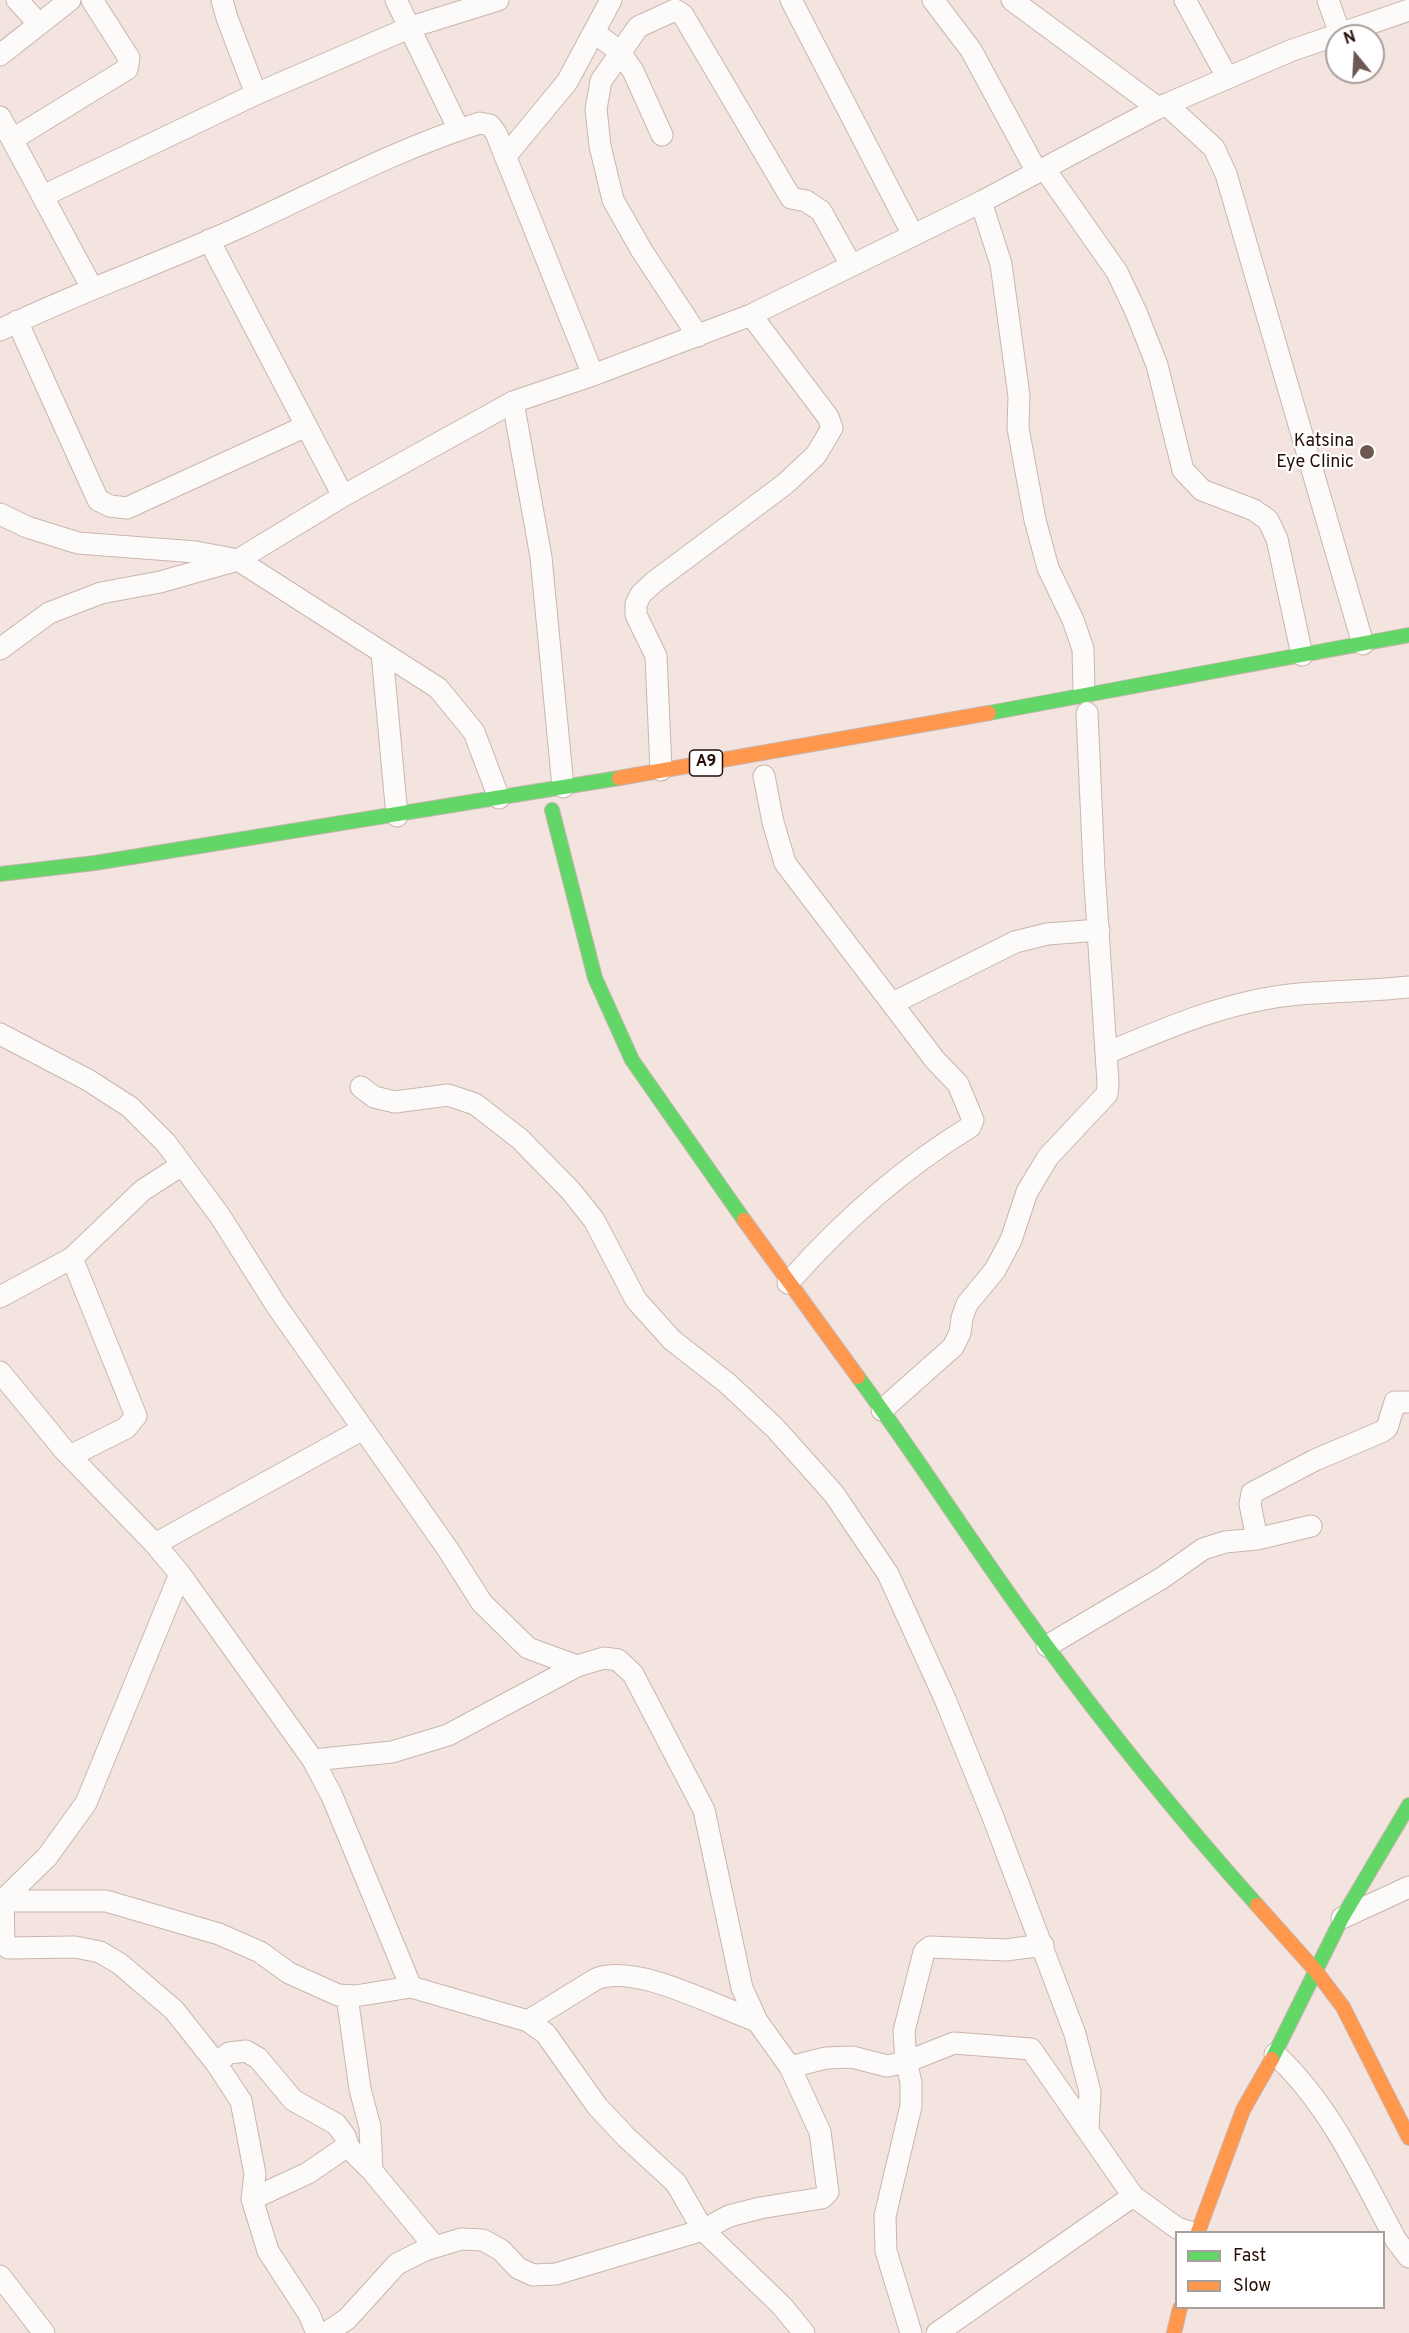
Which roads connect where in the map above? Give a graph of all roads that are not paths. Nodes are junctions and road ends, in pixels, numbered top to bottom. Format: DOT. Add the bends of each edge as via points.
graph roads {
  1 [pos="17,0"];
  2 [pos="70,0"];
  3 [pos="92,0"];
  4 [pos="222,0"];
  5 [pos="396,0"];
  6 [pos="498,0"];
  7 [pos="611,0"];
  8 [pos="791,0"];
  9 [pos="933,0"];
  10 [pos="1012,0"];
  11 [pos="1185,0"];
  12 [pos="1328,0"];
  13 [pos="1409,10"];
  14 [pos="39,24"];
  15 [pos="1336,24"];
  16 [pos="1369,24"];
  17 [pos="411,27"];
  18 [pos="595,33"];
  19 [pos="1325,40"];
  20 [pos="620,51"];
  21 [pos="0,55"];
  22 [pos="1227,77"];
  23 [pos="256,94"];
  24 [pos="1162,106"];
  25 [pos="0,117"];
  26 [pos="459,130"];
  27 [pos="662,135"];
  28 [pos="13,139"];
  29 [pos="505,157"];
  30 [pos="1041,170"];
  31 [pos="44,196"];
  32 [pos="981,202"];
  33 [pos="914,235"];
  34 [pos="209,240"];
  35 [pos="851,265"];
  36 [pos="92,288"];
  37 [pos="751,315"];
  38 [pos="9,326"];
  39 [pos="698,336"];
  40 [pos="592,375"];
  41 [pos="513,402"];
  42 [pos="306,426"];
  43 [pos="343,496"];
  44 [pos="0,514"];
  45 [pos="238,560"];
  46 [pos="1409,635"];
  47 [pos="1363,644"];
  48 [pos="0,649"];
  49 [pos="382,653"];
  50 [pos="1302,655"];
  51 [pos="1086,708"];
  52 [pos="661,770"];
  53 [pos="766,775"];
  54 [pos="565,797"];
  55 [pos="499,798"];
  56 [pos="397,816"];
  57 [pos="0,874"];
  58 [pos="1099,930"];
  59 [pos="1409,987"];
  60 [pos="893,1003"];
  61 [pos="0,1034"];
  62 [pos="1107,1053"];
  63 [pos="361,1087"];
  64 [pos="182,1165"];
  65 [pos="72,1258"];
  66 [pos="788,1282"];
  67 [pos="0,1297"];
  68 [pos="0,1372"];
  69 [pos="1409,1402"];
  70 [pos="882,1410"];
  71 [pos="363,1429"];
  72 [pos="70,1456"];
  73 [pos="1311,1526"];
  74 [pos="1257,1539"];
  75 [pos="155,1544"];
  76 [pos="180,1574"];
  77 [pos="1047,1646"];
  78 [pos="577,1666"];
  79 [pos="313,1760"];
  80 [pos="1409,1805"];
  81 [pos="1409,1887"];
  82 [pos="2,1901"];
  83 [pos="1342,1918"];
  84 [pos="1043,1945"];
  85 [pos="1315,1971"];
  86 [pos="411,1987"];
  87 [pos="347,1996"];
  88 [pos="528,2021"];
  89 [pos="757,2021"];
  90 [pos="1275,2054"];
  91 [pos="906,2062"];
  92 [pos="216,2063"];
  93 [pos="790,2067"];
  94 [pos="1403,2111"];
  95 [pos="1088,2129"];
  96 [pos="1409,2138"];
  97 [pos="349,2148"];
  98 [pos="372,2171"];
  99 [pos="1133,2196"];
  100 [pos="252,2199"];
  101 [pos="703,2230"];
  102 [pos="1187,2231"];
  103 [pos="1198,2231"];
  104 [pos="435,2247"];
  105 [pos="1409,2258"];
  106 [pos="0,2276"];
  107 [pos="1180,2309"];
  108 [pos="1178,2332"];
  109 [pos="44,2333"];
  110 [pos="317,2333"];
  111 [pos="326,2333"];
  112 [pos="804,2333"];
  113 [pos="911,2333"];
  114 [pos="937,2333"];
  1 -- 14 [label="street"];
  2 -- 14 [label="street"];
  3 -- 28 [label="street" via="129,58 127,69"];
  4 -- 23 [label="street"];
  5 -- 17 [label="street"];
  6 -- 17 [label="street"];
  7 -- 18 [label="street"];
  8 -- 33 [label="street"];
  9 -- 30 [label="street" via="971,50"];
  10 -- 24 [label="street"];
  11 -- 22 [label="street"];
  12 -- 15 [label="street"];
  13 -- 16 [label="street"];
  14 -- 21 [label="street"];
  17 -- 23 [label="street"];
  17 -- 26 [label="street"];
  18 -- 20 [label="street"];
  18 -- 29 [label="street" via="567,82"];
  19 -- 22 [label="street"];
  20 -- 27 [label="street"];
  20 -- 35 [label="street" via="638,27 679,11 791,198 806,201 821,211"];
  20 -- 39 [label="street" via="601,81 596,110 613,200"];
  22 -- 24 [label="street"];
  23 -- 31 [label="street"];
  24 -- 30 [label="street"];
  24 -- 47 [label="street" via="1214,148 1236,200"];
  25 -- 28 [label="street"];
  26 -- 29 [label="street" via="480,123 490,125"];
  26 -- 34 [label="street" via="360,170"];
  28 -- 31 [label="street"];
  29 -- 40 [label="street"];
  30 -- 32 [label="street"];
  30 -- 50 [label="street" via="1117,272 1136,312 1157,365 1183,470 1202,490 1254,510 1268,520 1277,539"];
  31 -- 36 [label="street"];
  32 -- 33 [label="street"];
  32 -- 51 [label="street" via="1000,264 1019,396 1018,428 1035,520 1048,568 1083,649"];
  33 -- 35 [label="street"];
  34 -- 36 [label="street"];
  34 -- 42 [label="street"];
  35 -- 37 [label="street"];
  36 -- 38 [label="street"];
  37 -- 39 [label="street"];
  37 -- 52 [label="street" via="828,417 832,428 816,455 785,484 654,582 636,604 636,615 656,656"];
  38 -- 42 [label="street" via="98,500 110,506 126,508"];
  39 -- 40 [label="street"];
  40 -- 41 [label="street"];
  41 -- 43 [label="street"];
  41 -- 54 [label="street" via="541,557"];
  42 -- 43 [label="street"];
  43 -- 45 [label="street"];
  44 -- 45 [label="street" via="78,543 196,552"];
  45 -- 48 [label="street" via="160,582 101,593 49,613"];
  45 -- 49 [label="street"];
  46 -- 47 [label="main road, A9"];
  47 -- 50 [label="main road, A9"];
  49 -- 55 [label="street" via="438,688 474,732"];
  49 -- 56 [label="street"];
  50 -- 51 [label="main road, A9" via="1145,689"];
  51 -- 52 [label="main road, A9"];
  51 -- 58 [label="street"];
  52 -- 54 [label="main road, A9"];
  53 -- 60 [label="street" via="785,864"];
  54 -- 55 [label="main road, A9"];
  54 -- 66 [label="main road, A9" via="547,811 595,978 618,1033 657,1098"];
  55 -- 56 [label="main road, A9"];
  56 -- 57 [label="main road, A9" via="95,868"];
  58 -- 60 [label="street" via="1047,934 1015,942"];
  58 -- 62 [label="street"];
  59 -- 62 [label="street" via="1298,994 1248,1003 1186,1020"];
  60 -- 66 [label="street" via="958,1084 974,1120 970,1127 921,1159 856,1212"];
  61 -- 64 [label="street" via="130,1107"];
  62 -- 70 [label="street" via="1107,1094 1048,1157 1032,1183 995,1270 967,1304 953,1347"];
  63 -- 84 [label="street" via="395,1102 448,1095 475,1104 520,1139 594,1220 636,1300 672,1340 775,1428 834,1494 893,1584 945,1699"];
  64 -- 65 [label="street" via="143,1190"];
  64 -- 71 [label="street"];
  65 -- 67 [label="street"];
  65 -- 72 [label="street" via="136,1416 126,1428"];
  66 -- 70 [label="main road"];
  68 -- 72 [label="street"];
  69 -- 74 [label="street" via="1395,1402 1387,1428 1381,1432 1252,1493 1250,1504"];
  70 -- 77 [label="main road"];
  71 -- 75 [label="street"];
  71 -- 78 [label="street" via="482,1602 528,1648"];
  72 -- 75 [label="street"];
  73 -- 74 [label="street"];
  74 -- 77 [label="street" via="1203,1549"];
  75 -- 76 [label="street"];
  76 -- 79 [label="street"];
  76 -- 82 [label="street" via="86,1803 47,1857"];
  77 -- 85 [label="main road" via="1119,1743"];
  78 -- 79 [label="street" via="448,1735 392,1752"];
  78 -- 89 [label="street" via="604,1658 618,1660 633,1674 704,1810 742,1988"];
  79 -- 86 [label="street" via="332,1796"];
  80 -- 83 [label="main road"];
  81 -- 83 [label="street"];
  82 -- 87 [label="street" via="106,1901 185,1922 260,1952 289,1973"];
  82 -- 92 [label="street" via="4,1946 75,1947 100,1952 174,2010"];
  83 -- 85 [label="main road"];
  84 -- 91 [label="street" via="1006,1950 926,1948 904,2031"];
  84 -- 95 [label="street" via="1075,2034 1090,2092"];
  85 -- 90 [label="main road"];
  85 -- 94 [label="main road" via="1343,2007"];
  86 -- 87 [label="street"];
  86 -- 88 [label="street"];
  87 -- 98 [label="street" via="360,2089 370,2127"];
  88 -- 89 [label="street" via="608,1974 624,1974 675,1988"];
  88 -- 101 [label="street" via="546,2034 597,2106 676,2183"];
  89 -- 93 [label="street"];
  90 -- 103 [label="main road" via="1243,2110"];
  90 -- 105 [label="street" via="1323,2109"];
  91 -- 93 [label="street" via="886,2066 852,2057 826,2058"];
  91 -- 95 [label="street" via="954,2043 1031,2049"];
  91 -- 113 [label="street" via="911,2106 885,2216 886,2251"];
  92 -- 97 [label="street" via="229,2053 246,2051 258,2058 293,2100 336,2124"];
  92 -- 100 [label="street" via="241,2101 255,2174"];
  93 -- 101 [label="street" via="820,2132 828,2192 822,2198 729,2216"];
  94 -- 96 [label="main road"];
  95 -- 99 [label="street"];
  97 -- 98 [label="street"];
  97 -- 100 [label="street" via="308,2173"];
  98 -- 104 [label="street"];
  99 -- 102 [label="street"];
  99 -- 114 [label="street"];
  100 -- 110 [label="street" via="268,2251"];
  101 -- 104 [label="street" via="556,2274 533,2275 483,2240 461,2239"];
  101 -- 112 [label="street" via="775,2299"];
  104 -- 111 [label="street" via="398,2264 347,2319"];
  106 -- 109 [label="street"];
  107 -- 108 [label="main road"];
}
